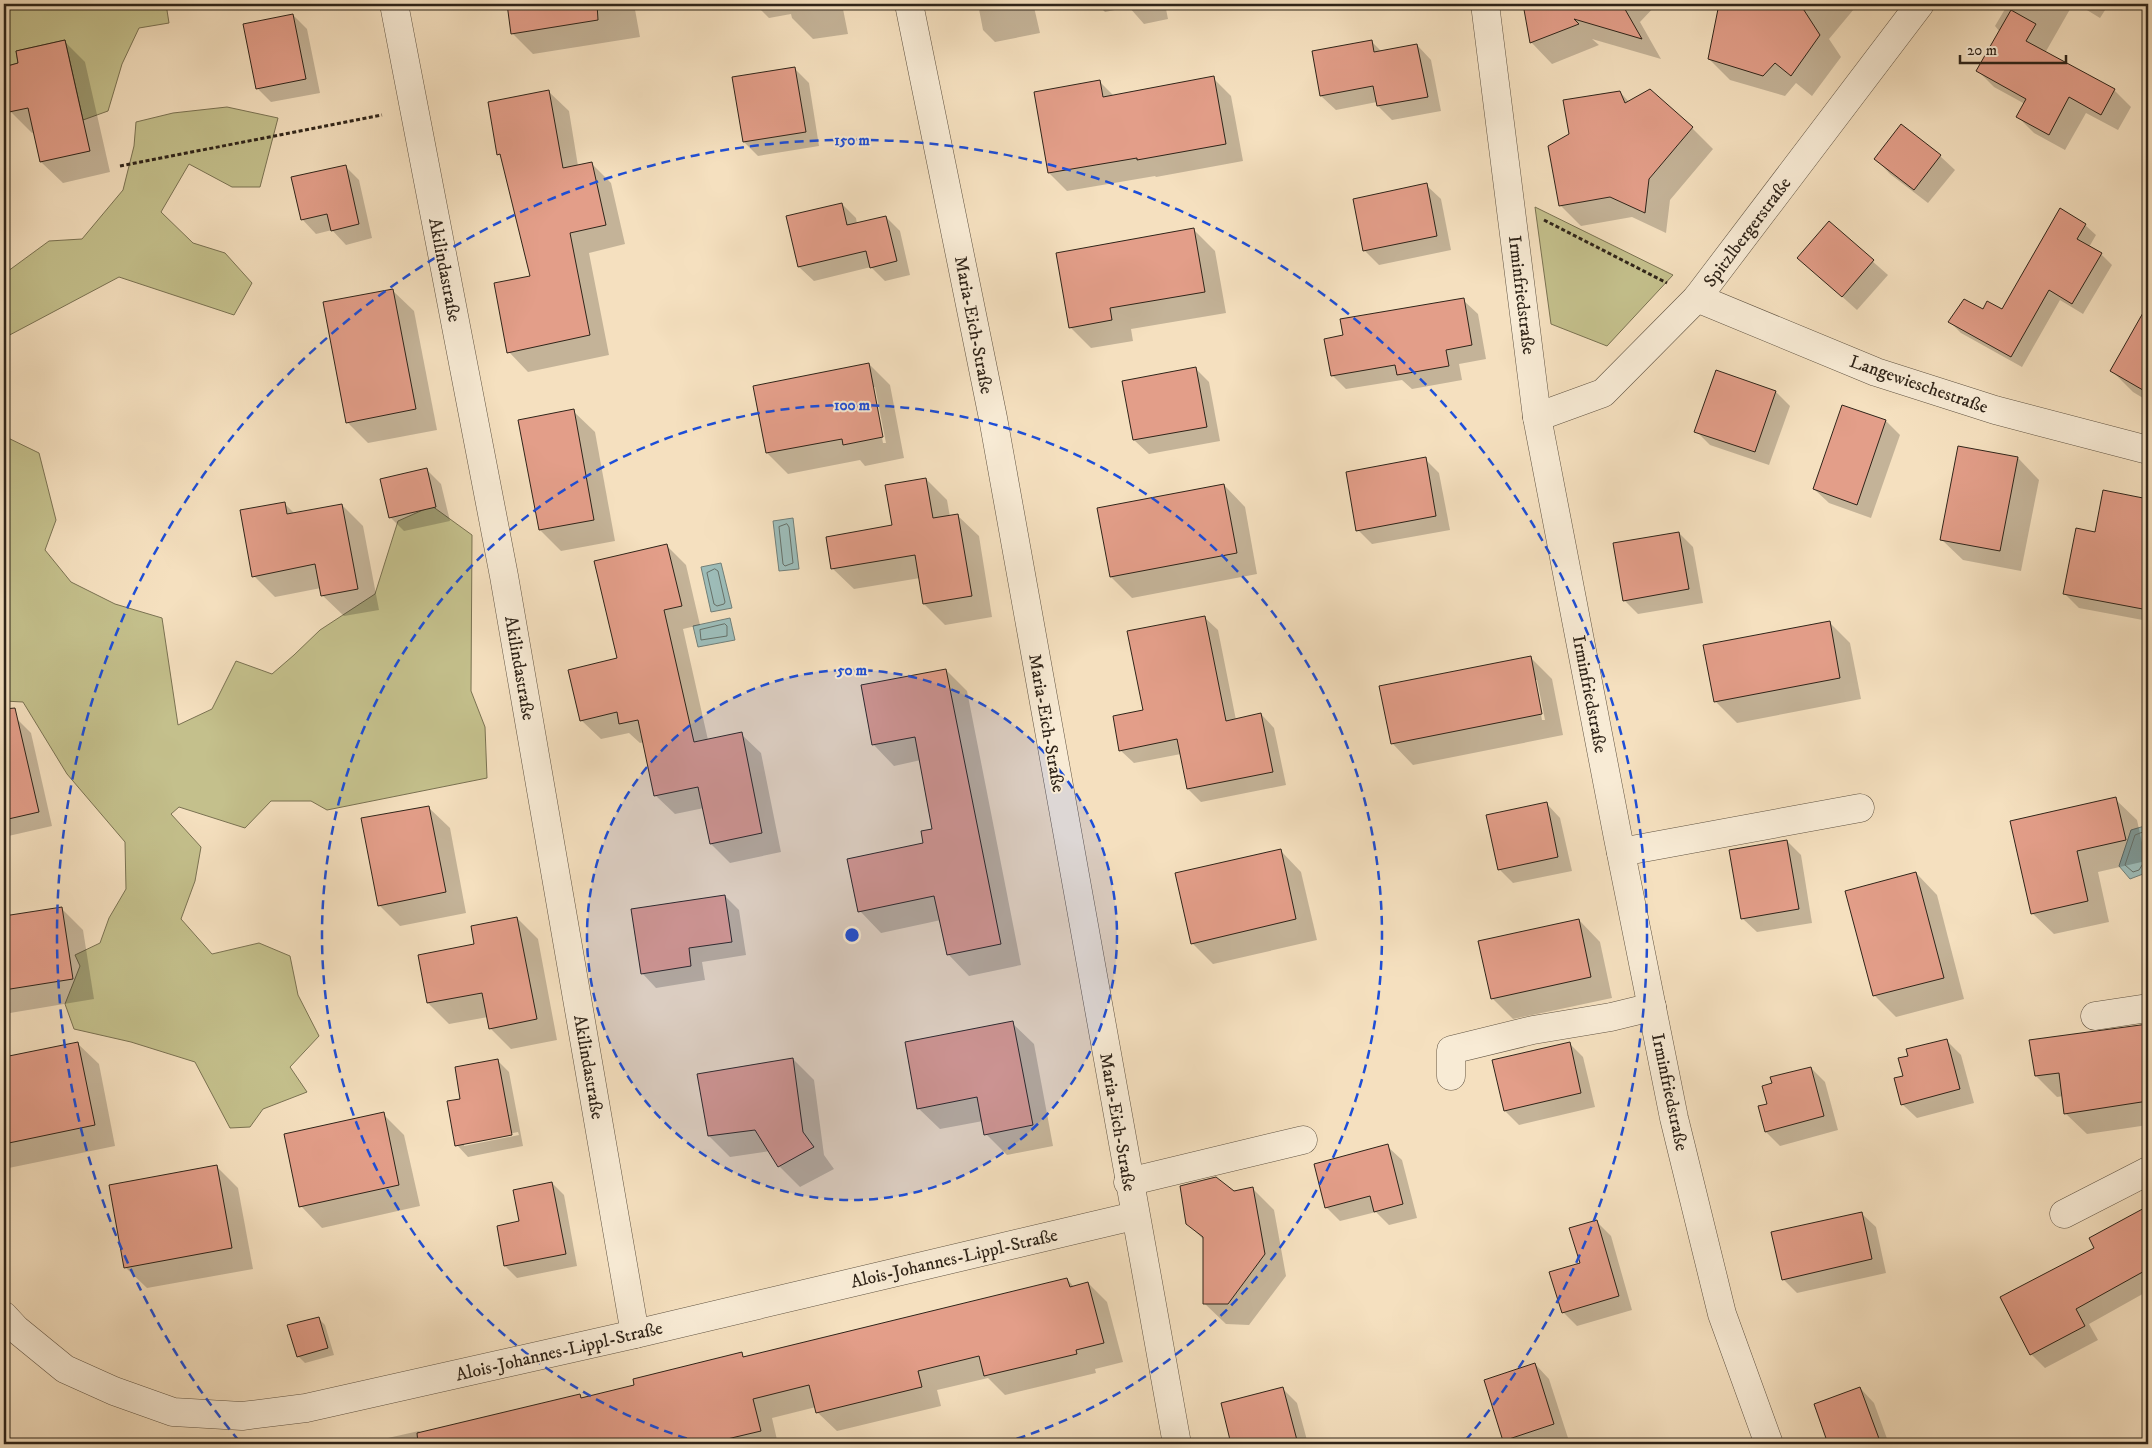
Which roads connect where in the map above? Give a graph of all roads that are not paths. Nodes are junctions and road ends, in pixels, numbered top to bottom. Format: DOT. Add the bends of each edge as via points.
graph roads {
  1 [pos="394,4"];
  2 [pos="909,4"];
  3 [pos="1485,4"];
  4 [pos="1920,4"];
  5 [pos="1697,298"];
  6 [pos="1537,417"];
  7 [pos="2148,450"];
  8 [pos="1860,808"];
  9 [pos="1620,852"];
  10 [pos="1652,1007"];
  11 [pos="2148,1008"];
  12 [pos="2095,1016"];
  13 [pos="1451,1076"];
  14 [pos="1303,1140"];
  15 [pos="2148,1170"];
  16 [pos="1128,1182"];
  17 [pos="2064,1214"];
  18 [pos="1134,1216"];
  19 [pos="4,1316"];
  20 [pos="636,1334"];
  21 [pos="1177,1444"];
  22 [pos="1769,1444"];
  1 -- 20 [label="street, Akilindastraße" via="504,576"];
  2 -- 16 [label="street, Maria-Eich-Straße" via="993,418"];
  3 -- 6 [label="street, Irminfriedstraße"];
  4 -- 5 [label="street, Spitzlbergerstraße"];
  5 -- 6 [label="street, Spitzlbergerstraße" via="1603,393"];
  5 -- 7 [label="street, Langewieschestraße" via="1876,372 1995,410"];
  6 -- 9 [label="street, Irminfriedstraße"];
  8 -- 9 [label="street"];
  9 -- 10 [label="street, Irminfriedstraße"];
  10 -- 13 [label="street" via="1451,1050"];
  10 -- 22 [label="street, Irminfriedstraße" via="1674,1118 1722,1314"];
  11 -- 12 [label="street"];
  14 -- 16 [label="street"];
  15 -- 17 [label="street"];
  16 -- 18 [label="street, Maria-Eich-Straße"];
  18 -- 20 [label="street, Alois-Johannes-Lippl-Straße"];
  18 -- 21 [label="street, Maria-Eich-Straße"];
  19 -- 20 [label="street, Alois-Johannes-Lippl-Straße" via="65,1369 114,1391 173,1412 242,1416 306,1408"];
}
